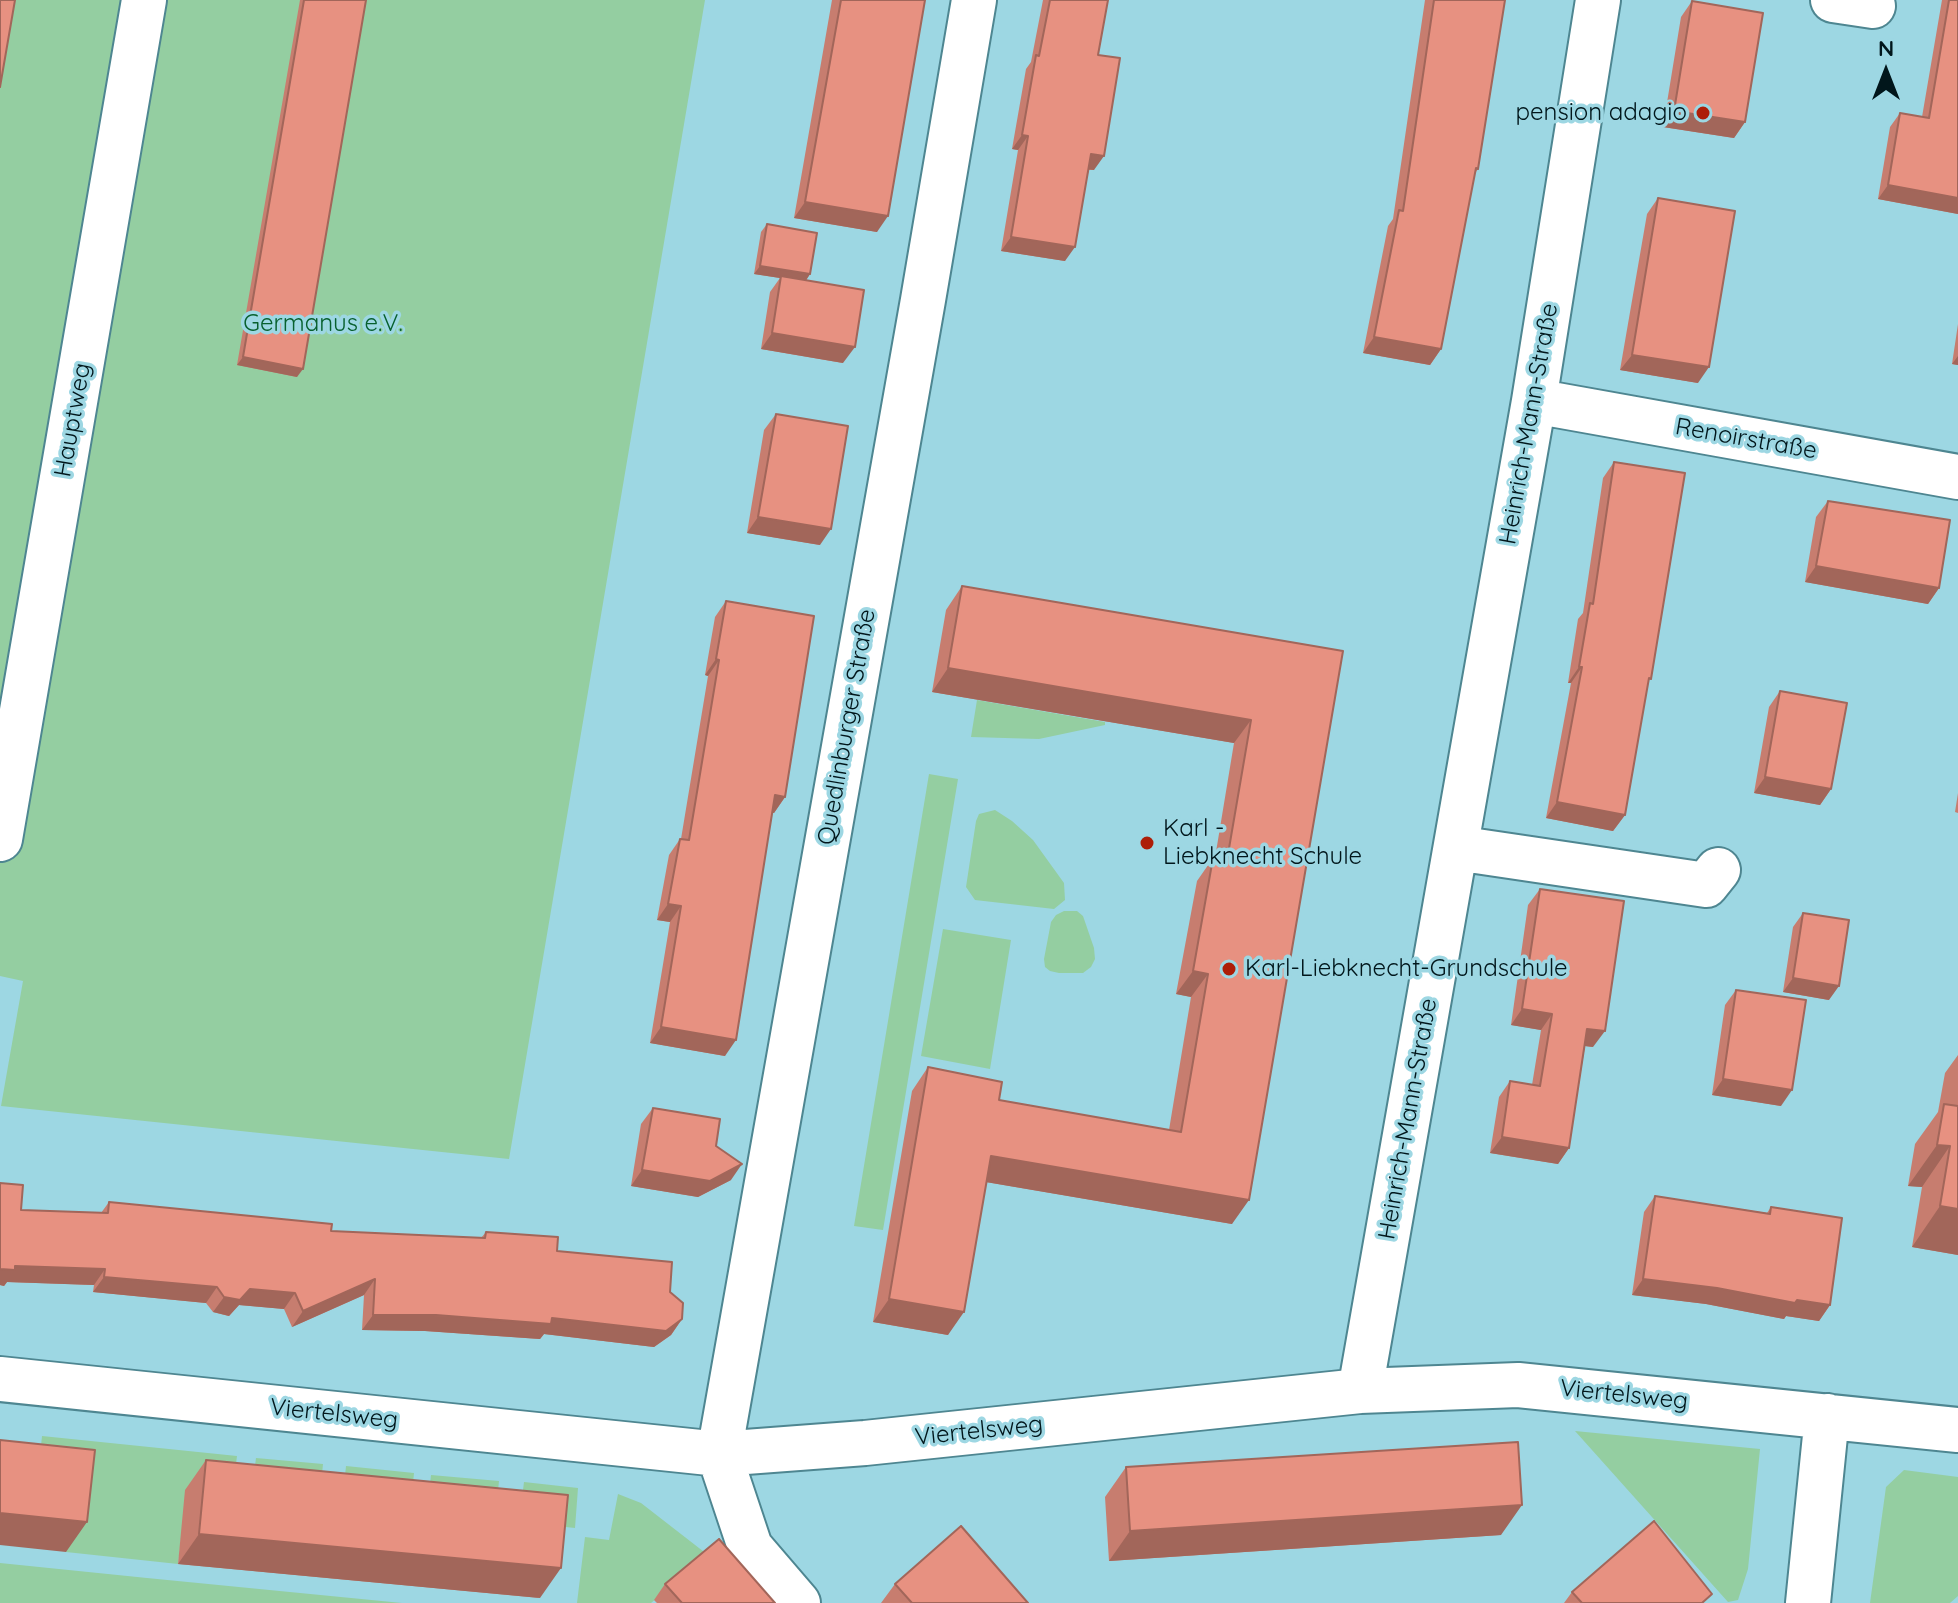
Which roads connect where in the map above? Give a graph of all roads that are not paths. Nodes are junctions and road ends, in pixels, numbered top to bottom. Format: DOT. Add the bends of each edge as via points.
graph roads {
  1 [pos="144,0"];
  2 [pos="974,0"];
  3 [pos="1598,0"];
  4 [pos="1534,401"];
  5 [pos="1958,477"];
  6 [pos="0,839"];
  7 [pos="1456,848"];
  8 [pos="1718,870"];
  9 [pos="0,1379"];
  10 [pos="1360,1391"];
  11 [pos="1827,1416"];
  12 [pos="1958,1430"];
  13 [pos="719,1454"];
  14 [pos="798,1603"];
  15 [pos="1808,1603"];
  1 -- 6 [label="street, Hauptweg"];
  2 -- 13 [label="street, Quedlinburger Straße"];
  3 -- 4 [label="street, Heinrich-Mann-Straße"];
  4 -- 5 [label="street, Renoirstraße"];
  4 -- 7 [label="street, Heinrich-Mann-Straße"];
  7 -- 8 [label="street" via="1706,885"];
  7 -- 10 [label="street, Heinrich-Mann-Straße"];
  9 -- 13 [label="street, Viertelsweg"];
  10 -- 11 [label="street, Viertelsweg" via="1518,1385"];
  10 -- 13 [label="street, Viertelsweg"];
  11 -- 12 [label="street, Viertelsweg"];
  11 -- 15 [label="street"];
  13 -- 14 [label="street" via="750,1547"];
}
